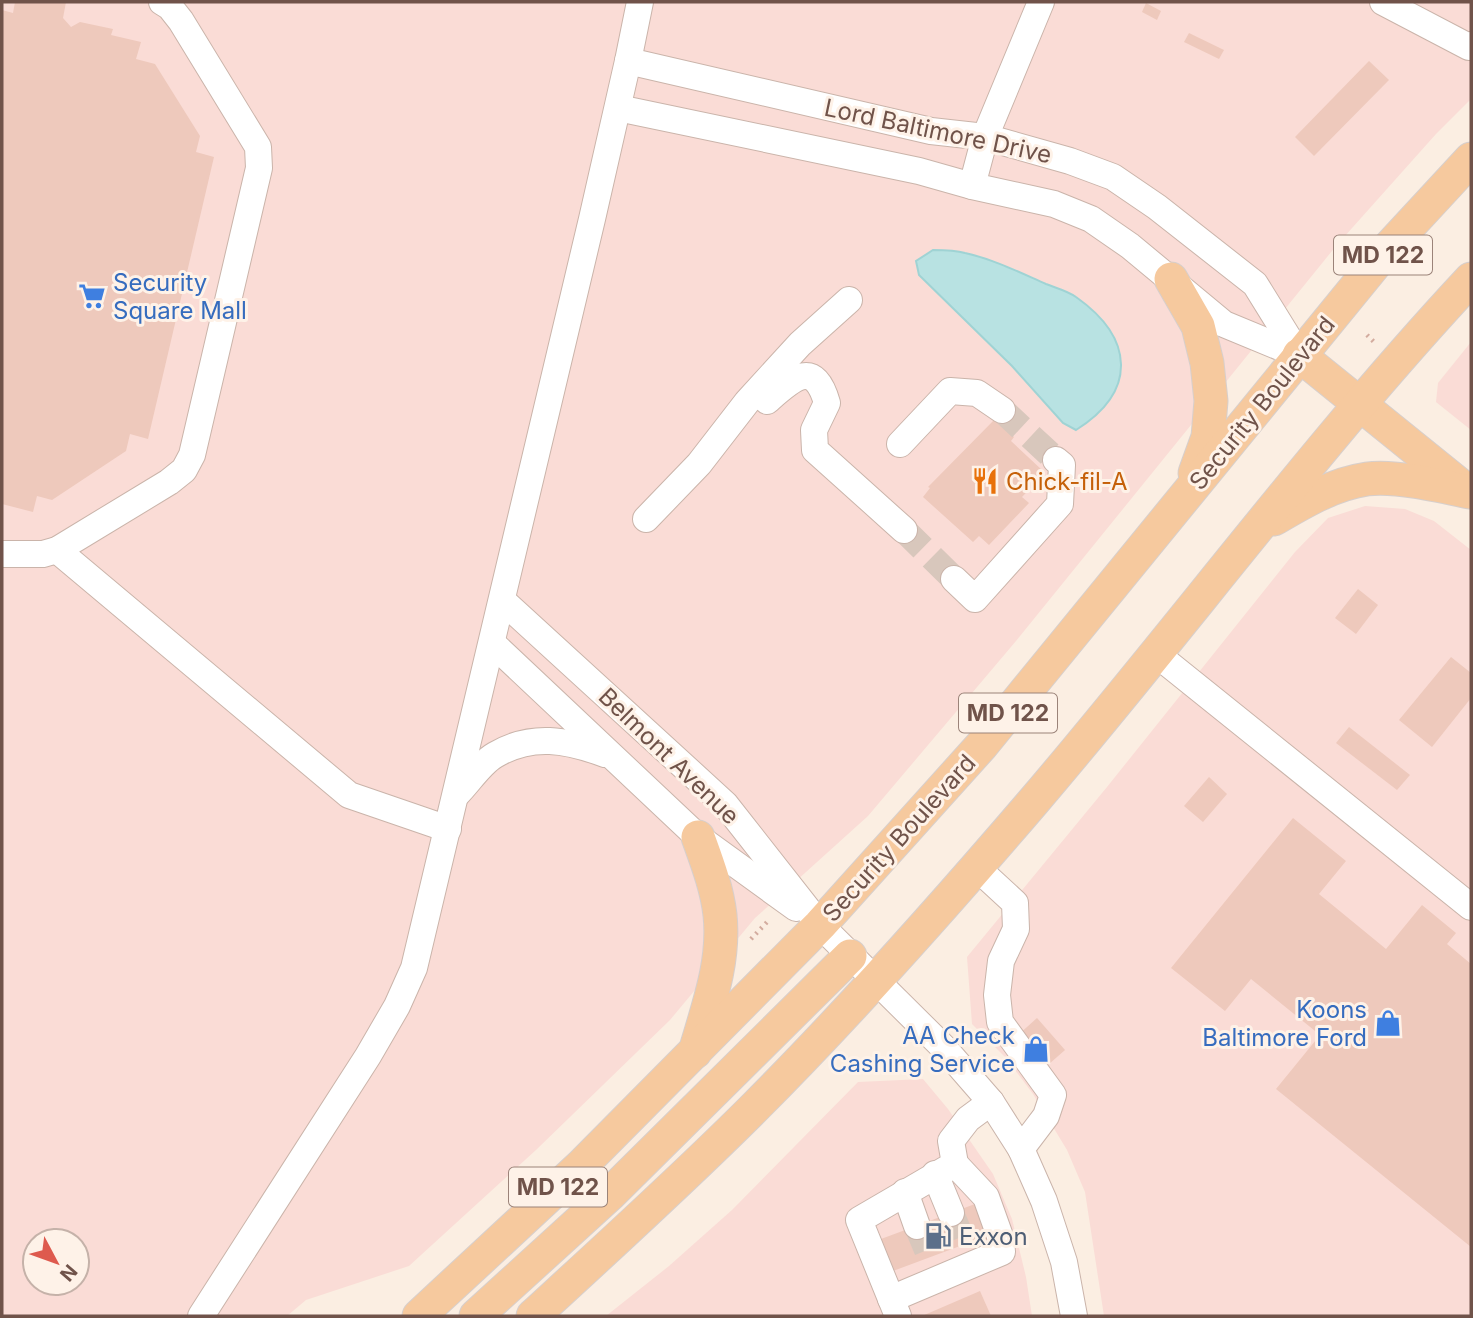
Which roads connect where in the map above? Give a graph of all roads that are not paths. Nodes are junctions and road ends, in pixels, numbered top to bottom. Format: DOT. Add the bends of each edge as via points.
graph roads {
  1 [pos="162,2"];
  2 [pos="640,2"];
  3 [pos="1041,2"];
  4 [pos="1383,2"];
  5 [pos="1471,45"];
  6 [pos="628,61"];
  7 [pos="618,107"];
  8 [pos="985,136"];
  9 [pos="1471,159"];
  10 [pos="972,186"];
  11 [pos="1171,279"];
  12 [pos="1471,279"];
  13 [pos="849,300"];
  14 [pos="1299,355"];
  15 [pos="1359,404"];
  16 [pos="1002,410"];
  17 [pos="740,411"];
  18 [pos="900,444"];
  19 [pos="1056,460"];
  20 [pos="1470,492"];
  21 [pos="1188,494"];
  22 [pos="646,519"];
  23 [pos="1256,529"];
  24 [pos="904,530"];
  25 [pos="57,550"];
  26 [pos="2,554"];
  27 [pos="954,579"];
  28 [pos="503,601"];
  29 [pos="492,643"];
  30 [pos="1155,653"];
  31 [pos="617,758"];
  32 [pos="457,795"];
  33 [pos="448,829"];
  34 [pos="698,837"];
  35 [pos="976,867"];
  36 [pos="1471,907"];
  37 [pos="820,925"];
  38 [pos="850,956"];
  39 [pos="875,982"];
  40 [pos="695,1054"];
  41 [pos="991,1102"];
  42 [pos="1021,1149"];
  43 [pos="945,1169"];
  44 [pos="905,1192"];
  45 [pos="951,1213"];
  46 [pos="917,1226"];
  47 [pos="895,1308"];
  48 [pos="201,1316"];
  49 [pos="419,1316"];
  50 [pos="476,1316"];
  51 [pos="533,1316"];
  52 [pos="1074,1316"];
  1 -- 25 [label="street" via="181,21 250,132 258,147 259,168 192,455 184,470 169,482"];
  2 -- 6 [label="street"];
  3 -- 8 [label="street"];
  4 -- 5 [label="street"];
  6 -- 7 [label="street"];
  6 -- 8 [label="street, Lord Baltimore Drive" via="931,131"];
  7 -- 10 [label="street, Lord Baltimore Drive"];
  7 -- 28 [label="street"];
  8 -- 10 [label="street"];
  8 -- 14 [label="street, Lord Baltimore Drive" via="1113,177 1157,207 1255,284"];
  9 -- 14 [label="main road, Security Boulevard / MD 122"];
  10 -- 11 [label="street, Lord Baltimore Drive" via="1054,204 1091,219"];
  11 -- 14 [label="street, Lord Baltimore Drive" via="1224,324"];
  11 -- 21 [label="main road" via="1198,326 1211,401 1208,437"];
  12 -- 15 [label="main road, MD 122"];
  13 -- 17 [label="street" via="800,344"];
  14 -- 15 [label="main road, Lord Baltimore Drive"];
  14 -- 21 [label="main road, Security Boulevard / MD 122"];
  15 -- 20 [label="main road, Lord Baltimore Drive"];
  15 -- 23 [label="main road, MD 122"];
  16 -- 18 [label="street" via="977,393 950,391"];
  17 -- 22 [label="street" via="699,464"];
  17 -- 24 [label="street" via="753,414 792,379 814,377 823,387 827,403 814,430 816,450"];
  19 -- 27 [label="street" via="1062,465 1060,504 975,599"];
  20 -- 23 [label="main road" via="1369,479 1320,493"];
  21 -- 37 [label="main road, Security Boulevard / MD 122" via="982,745"];
  23 -- 30 [label="main road, MD 122"];
  25 -- 26 [label="street"];
  25 -- 33 [label="street" via="349,795"];
  28 -- 29 [label="street"];
  28 -- 37 [label="street, Belmont Avenue" via="726,804"];
  29 -- 31 [label="street, Belmont Avenue"];
  29 -- 32 [label="street"];
  30 -- 35 [label="main road, MD 122"];
  30 -- 36 [label="street"];
  31 -- 32 [label="street" via="576,743 546,739 494,755"];
  31 -- 34 [label="street, Belmont Avenue"];
  32 -- 33 [label="street"];
  33 -- 48 [label="street" via="414,968 397,1006"];
  34 -- 37 [label="street, Belmont Avenue"];
  34 -- 40 [label="main road" via="720,915 720,955"];
  35 -- 39 [label="main road, MD 122"];
  35 -- 42 [label="street" via="1015,904 1016,929 1001,961 1000,1022 1054,1095 1046,1116"];
  37 -- 38 [label="street, Belmont Avenue"];
  37 -- 40 [label="main road, Security Boulevard / MD 122"];
  38 -- 39 [label="street, Belmont Avenue"];
  38 -- 50 [label="main road" via="610,1194"];
  39 -- 41 [label="street, Belmont Avenue" via="944,1048"];
  39 -- 51 [label="main road, MD 122" via="752,1110"];
  40 -- 49 [label="main road, Security Boulevard / MD 122"];
  41 -- 42 [label="street, Belmont Avenue"];
  41 -- 43 [label="street" via="968,1119 951,1141"];
  42 -- 52 [label="street, Belmont Avenue" via="1060,1250"];
  43 -- 44 [label="street"];
  43 -- 45 [label="street"];
  43 -- 47 [label="street" via="986,1196 1002,1252 968,1254 935,1268"];
  44 -- 46 [label="street"];
  44 -- 47 [label="street" via="859,1220"];
}
